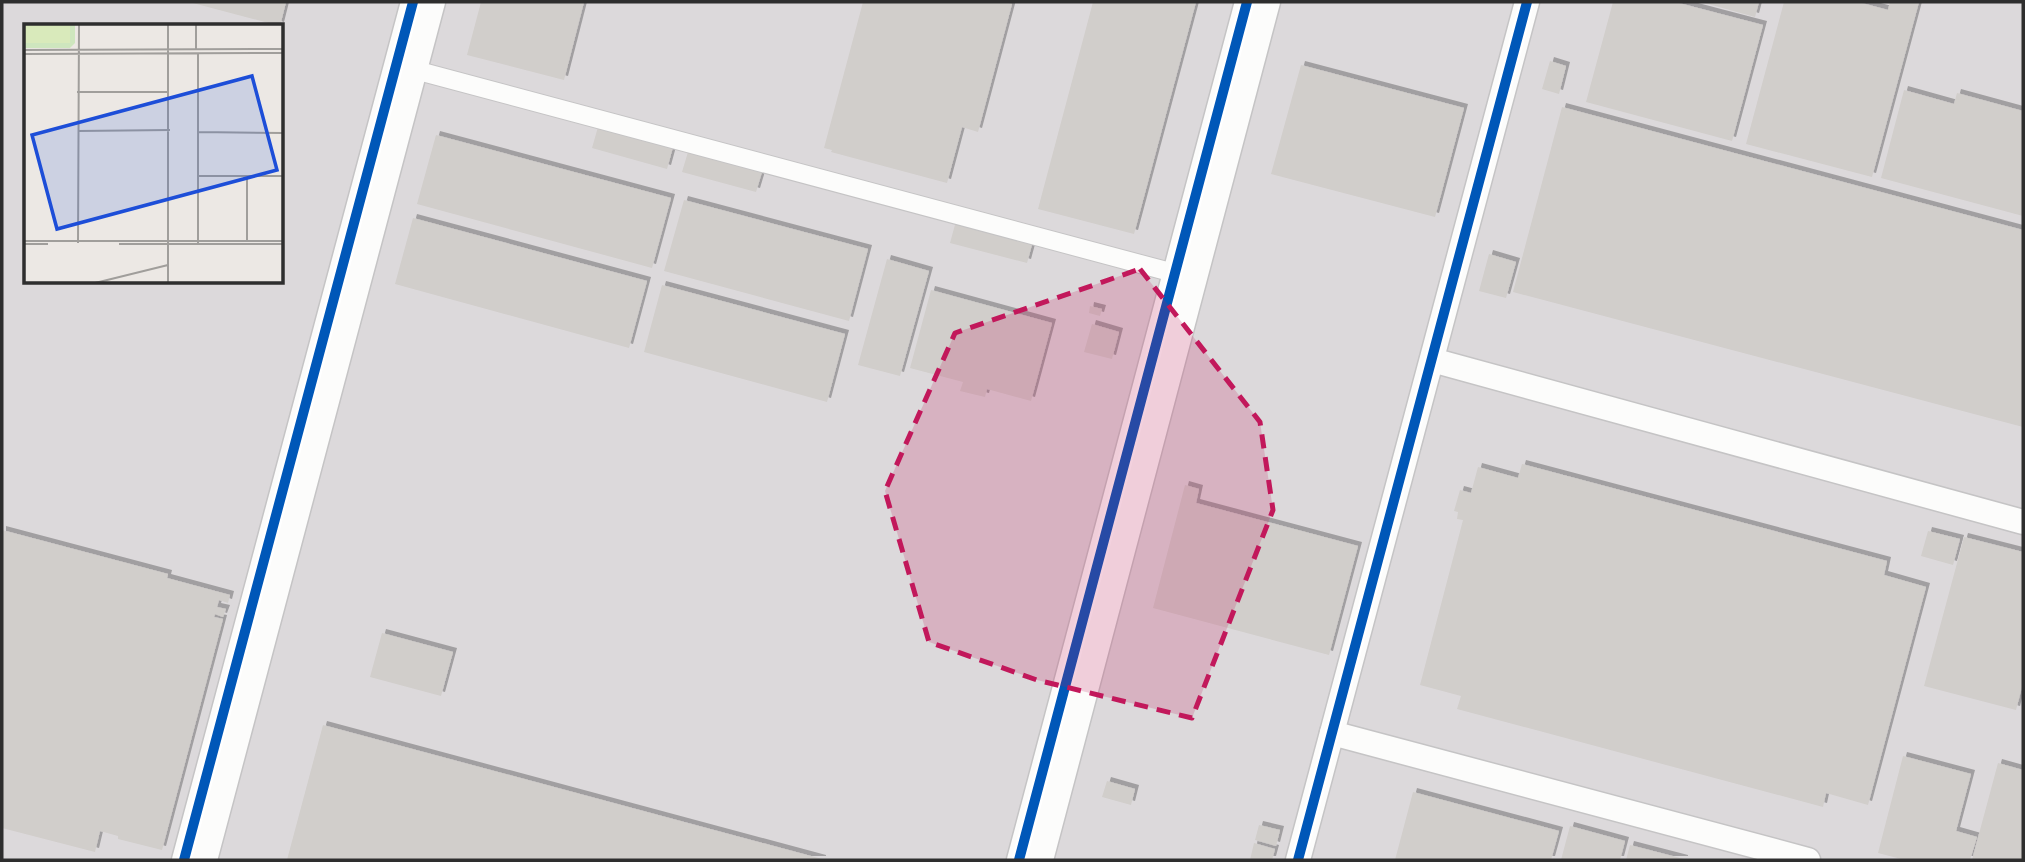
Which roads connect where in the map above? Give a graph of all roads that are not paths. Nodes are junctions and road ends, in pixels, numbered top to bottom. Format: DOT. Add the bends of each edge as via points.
graph roads {
  1 [pos="413,2"];
  2 [pos="433,2"];
  3 [pos="1247,2"];
  4 [pos="1268,2"];
  5 [pos="1527,2"];
  6 [pos="405,68"];
  7 [pos="1185,275"];
  8 [pos="1432,360"];
  9 [pos="2023,522"];
  10 [pos="1332,733"];
  11 [pos="1749,853"];
  12 [pos="184,860"];
  13 [pos="205,860"];
  14 [pos="1018,860"];
  15 [pos="1041,860"];
  16 [pos="1298,860"];
  17 [pos="1808,860"];
  1 -- 6 [label="street"];
  2 -- 6 [label="street"];
  3 -- 7 [label="street"];
  4 -- 7 [label="street"];
  5 -- 8 [label="street"];
  6 -- 7 [label="street"];
  6 -- 12 [label="street"];
  6 -- 13 [label="street"];
  7 -- 14 [label="street"];
  7 -- 15 [label="street"];
  8 -- 9 [label="street"];
  8 -- 10 [label="street"];
  10 -- 11 [label="street"];
  10 -- 16 [label="street"];
  11 -- 17 [label="street"];
}
